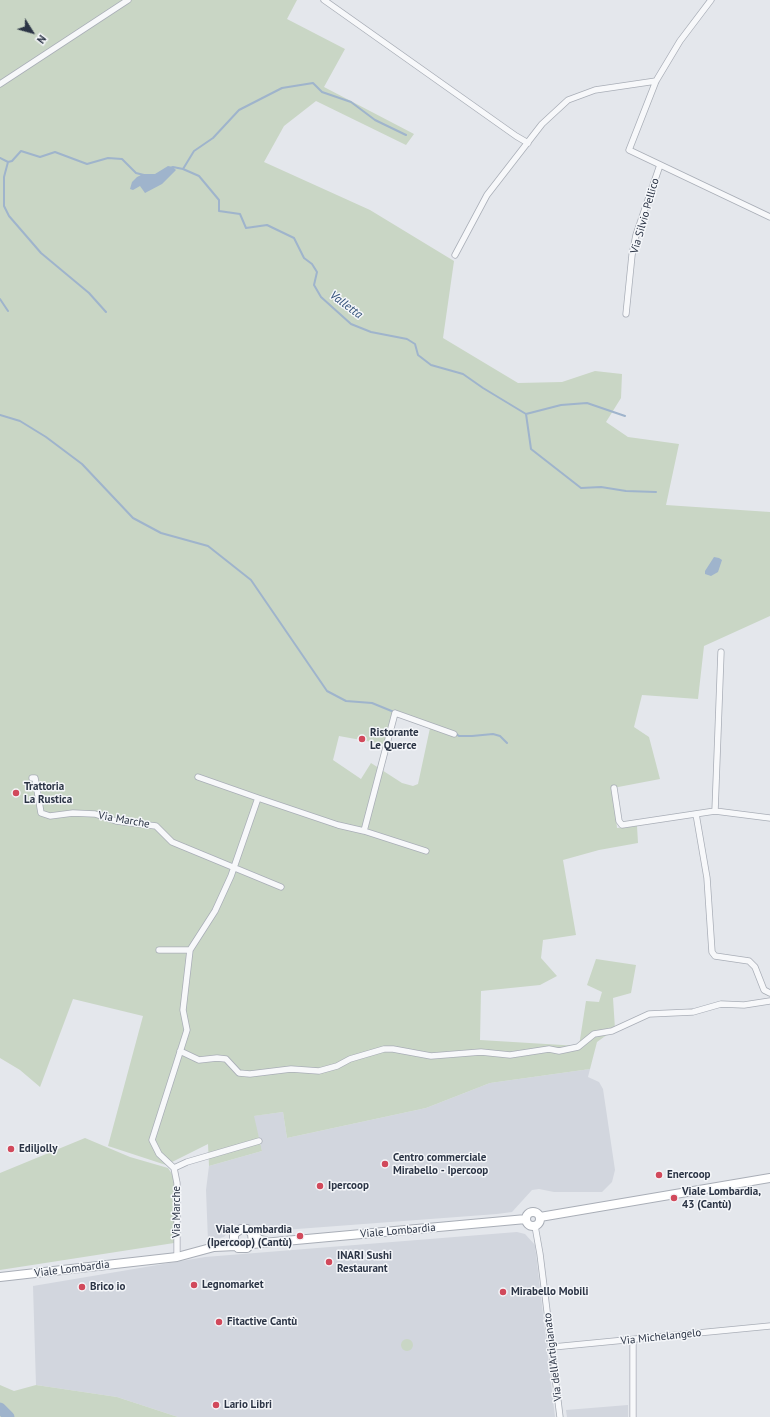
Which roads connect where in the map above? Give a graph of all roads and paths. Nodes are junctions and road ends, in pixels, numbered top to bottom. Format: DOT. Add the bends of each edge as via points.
graph roads {
  1 [pos="128,0"];
  2 [pos="324,0"];
  3 [pos="711,0"];
  4 [pos="656,81"];
  5 [pos="0,84"];
  6 [pos="528,143"];
  7 [pos="660,165"];
  8 [pos="770,217"];
  9 [pos="454,255"];
  10 [pos="626,314"];
  11 [pos="721,652"];
  12 [pos="454,734"];
  13 [pos="198,777"];
  14 [pos="32,778"];
  15 [pos="614,788"];
  16 [pos="258,798"];
  17 [pos="715,811"];
  18 [pos="696,814"];
  19 [pos="770,818"];
  20 [pos="364,831"];
  21 [pos="426,850"];
  22 [pos="233,868"];
  23 [pos="281,887"];
  24 [pos="159,950"];
  25 [pos="190,950"];
  26 [pos="770,993"];
  27 [pos="770,1001"];
  28 [pos="180,1051"];
  29 [pos="259,1141"];
  30 [pos="174,1168"];
  31 [pos="770,1178"];
  32 [pos="540,1217"];
  33 [pos="526,1220"];
  34 [pos="535,1226"];
  35 [pos="252,1234"];
  36 [pos="233,1236"];
  37 [pos="270,1243"];
  38 [pos="252,1244"];
  39 [pos="214,1246"];
  40 [pos="236,1246"];
  41 [pos="177,1257"];
  42 [pos="0,1277"];
  43 [pos="770,1326"];
  44 [pos="633,1340"];
  45 [pos="553,1347"];
  46 [pos="560,1417"];
  47 [pos="632,1417"];
  1 -- 5 [label="street"];
  2 -- 6 [label="street"];
  3 -- 4 [label="street" via="680,41"];
  4 -- 6 [label="street" via="595,90 568,100 542,124"];
  4 -- 7 [label="street, Via Silvio Pellico" via="628,150"];
  6 -- 9 [label="street" via="487,195"];
  7 -- 8 [label="street, Via Silvio Pellico"];
  7 -- 10 [label="street, Via Silvio Pellico" via="636,235"];
  11 -- 17 [label="street"];
  12 -- 20 [label="street" via="395,713"];
  13 -- 16 [label="street"];
  14 -- 22 [label="street, Via Marche" via="35,778 41,813 50,816 95,814 116,821 156,826 172,842"];
  15 -- 18 [label="street" via="619,821 622,825"];
  16 -- 20 [label="street"];
  16 -- 22 [label="street"];
  17 -- 18 [label="street"];
  17 -- 19 [label="street"];
  18 -- 26 [label="street" via="707,878 712,952 715,956 750,961 764,990"];
  20 -- 21 [label="street"];
  22 -- 23 [label="street, Via Marche"];
  22 -- 25 [label="street" via="215,911"];
  24 -- 25 [label="street"];
  25 -- 28 [label="street" via="183,1010 187,1030"];
  27 -- 28 [label="street" via="744,1005 721,1004 692,1012 649,1014 612,1031 594,1034 578,1047 559,1051 549,1049 510,1055 481,1052 431,1056 384,1049 319,1071 291,1069 250,1074 239,1073 226,1059 199,1060"];
  28 -- 30 [label="street" via="152,1140 159,1154"];
  29 -- 30 [label="street"];
  30 -- 41 [label="street, Via Marche" via="177,1183"];
  31 -- 32 [label="main road"];
  32 -- 33 [label="main road" via="533,1212"];
  32 -- 34 [label="main road" via="539,1223"];
  33 -- 34 [label="main road" via="529,1225"];
  33 -- 37 [label="main road, Viale Lombardia"];
  34 -- 45 [label="street, Via dell'Artigianato"];
  35 -- 36 [label="main road" via="241,1229"];
  35 -- 37 [label="main road"];
  35 -- 38 [label="main road"];
  36 -- 39 [label="main road, Viale Lombardia"];
  36 -- 40 [label="main road"];
  37 -- 38 [label="main road, Viale Lombardia"];
  38 -- 40 [label="main road" via="244,1249"];
  39 -- 40 [label="main road, Viale Lombardia"];
  39 -- 41 [label="main road, Viale Lombardia"];
  41 -- 42 [label="main road, Viale Lombardia"];
  43 -- 44 [label="street, Via Michelangelo"];
  44 -- 45 [label="street, Via Michelangelo"];
  44 -- 47 [label="street"];
  45 -- 46 [label="street, Via dell'Artigianato"];
}
